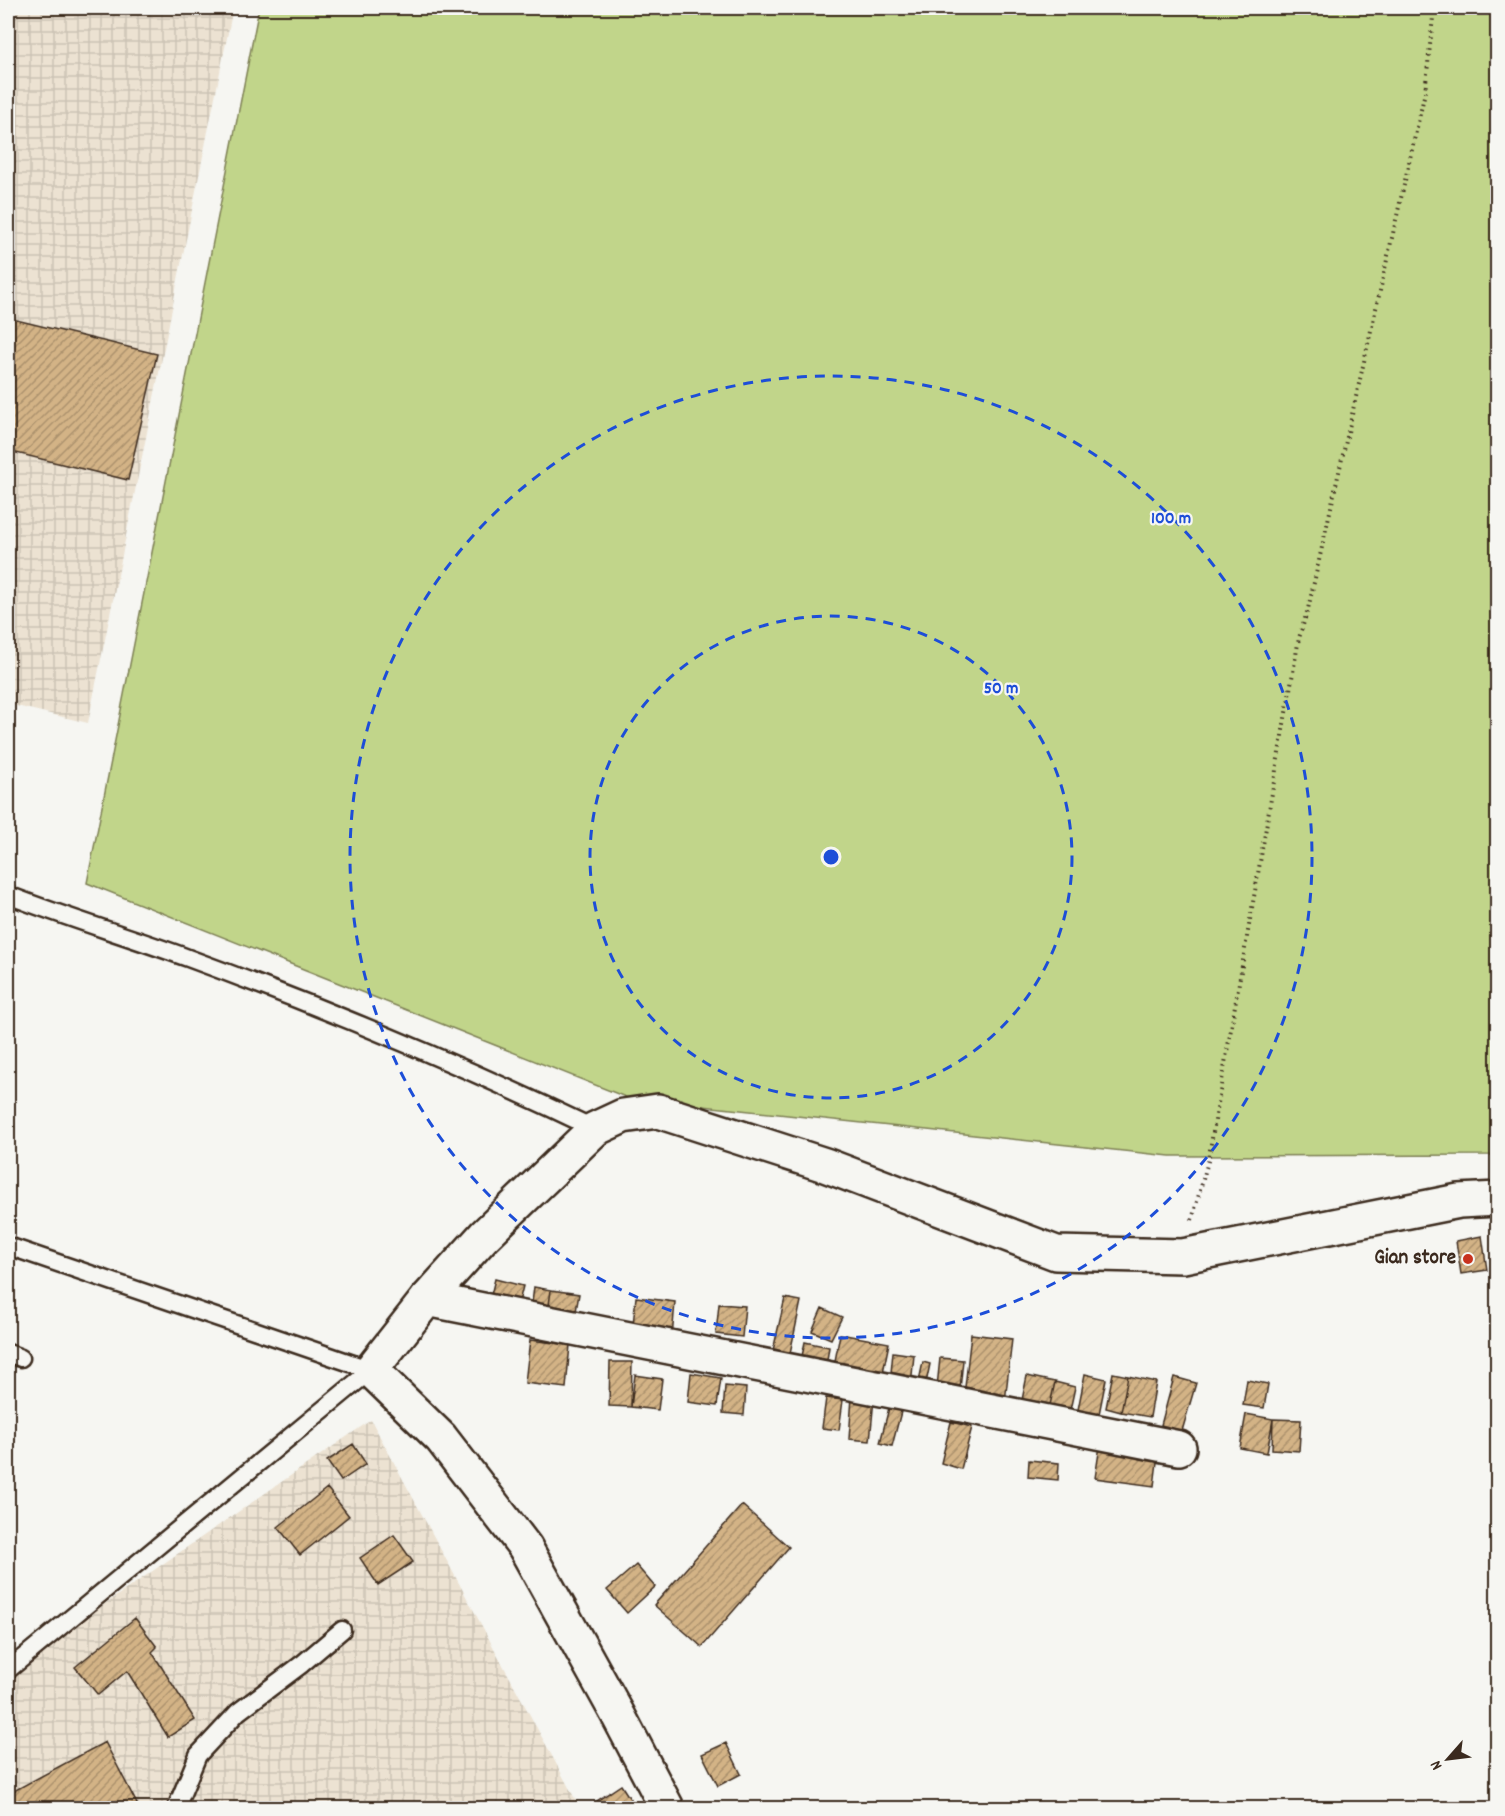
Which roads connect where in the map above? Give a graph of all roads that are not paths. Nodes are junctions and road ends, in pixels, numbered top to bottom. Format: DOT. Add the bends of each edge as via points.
graph roads {
  1 [pos="8,895"];
  2 [pos="595,1129"];
  3 [pos="1497,1199"];
  4 [pos="8,1246"];
  5 [pos="427,1299"];
  6 [pos="371,1371"];
  7 [pos="1179,1448"];
  8 [pos="342,1630"];
  9 [pos="8,1670"];
  10 [pos="176,1809"];
  11 [pos="667,1809"];
  1 -- 2 [label="lane" via="351,1020 507,1086"];
  2 -- 3 [label="street" via="623,1116 658,1111 825,1165 1056,1253 1183,1256 1459,1201"];
  2 -- 5 [label="street" via="484,1236"];
  4 -- 6 [label="lane"];
  5 -- 6 [label="street"];
  5 -- 7 [label="street"];
  6 -- 9 [label="lane"];
  6 -- 11 [label="street" via="441,1438 525,1547"];
  8 -- 10 [label="lane" via="238,1712 198,1755"];
}
